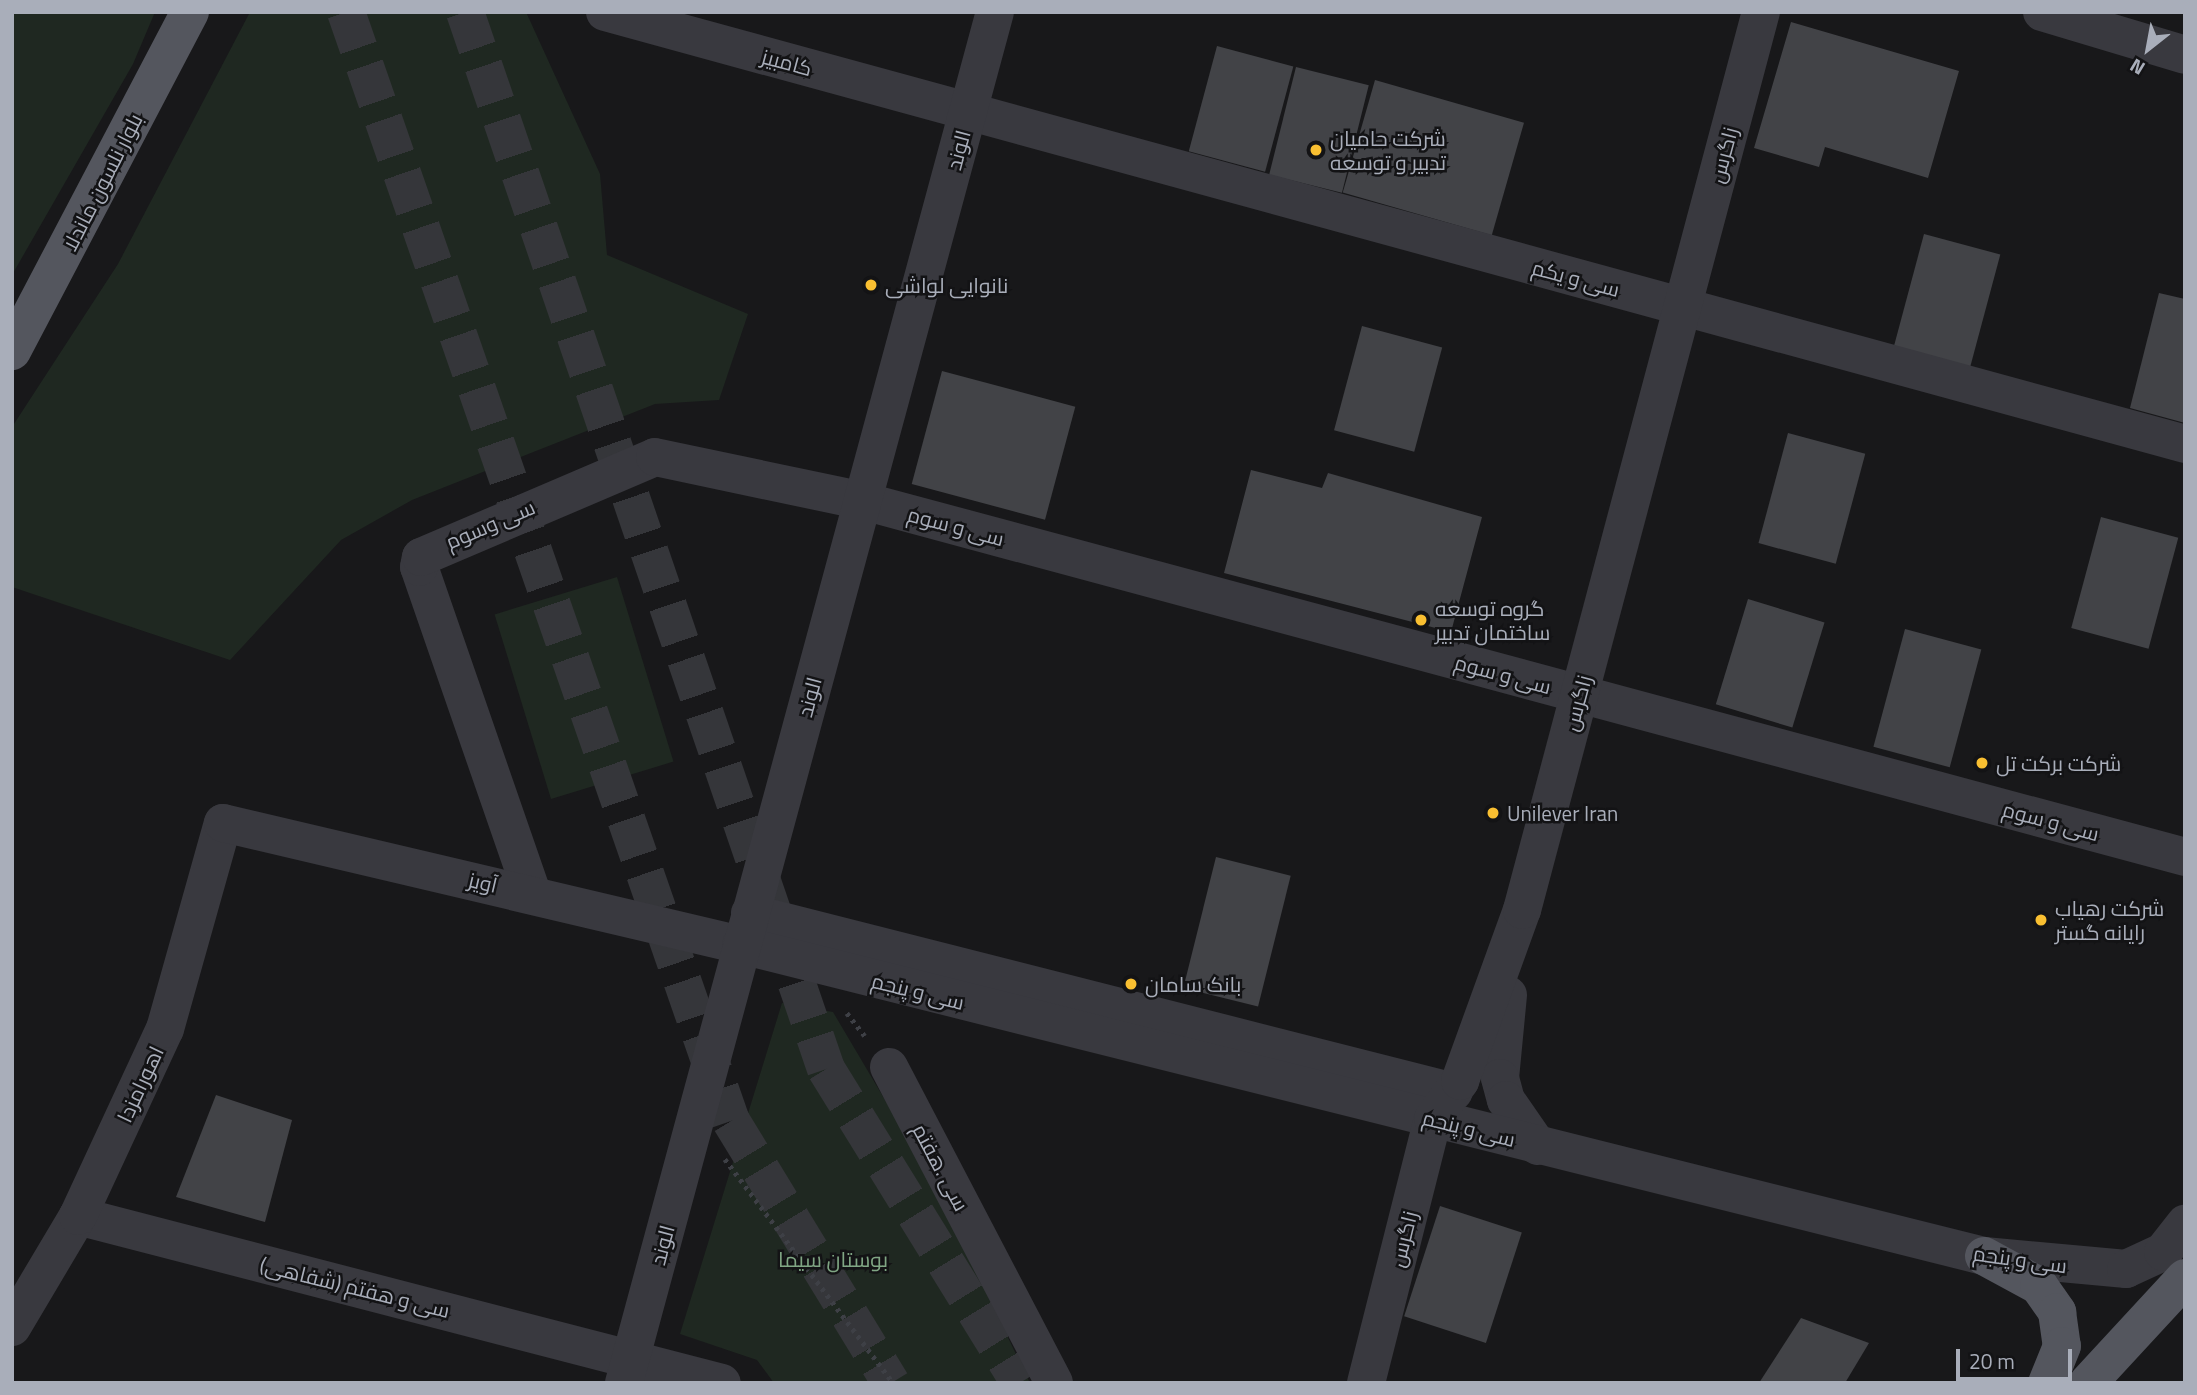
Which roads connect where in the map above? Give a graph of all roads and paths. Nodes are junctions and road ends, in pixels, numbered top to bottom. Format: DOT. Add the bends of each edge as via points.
graph roads {
  1 [pos="190,12"];
  2 [pos="605,12"];
  3 [pos="995,12"];
  4 [pos="1761,12"];
  5 [pos="2042,12"];
  6 [pos="2185,55"];
  7 [pos="968,112"];
  8 [pos="1682,307"];
  9 [pos="16,342"];
  10 [pos="2185,444"];
  11 [pos="863,501"];
  12 [pos="1579,694"];
  13 [pos="223,823"];
  14 [pos="2185,857"];
  15 [pos="532,894"];
  16 [pos="1522,910"];
  17 [pos="746,929"];
  18 [pos="808,964"];
  19 [pos="889,1067"];
  20 [pos="1444,1106"];
  21 [pos="695,1119"];
  22 [pos="1538,1146"];
  23 [pos="78,1216"];
  24 [pos="2185,1224"];
  25 [pos="1984,1256"];
  26 [pos="2185,1278"];
  27 [pos="12,1327"];
  28 [pos="628,1370"];
  29 [pos="722,1383"];
  30 [pos="893,1383"];
  31 [pos="1054,1383"];
  32 [pos="1366,1383"];
  33 [pos="2047,1383"];
  34 [pos="2088,1383"];
  1 -- 9 [label="main road, بلوار نلسون ماندلا"];
  2 -- 7 [label="street, کامبیز"];
  3 -- 7 [label="street, الوند"];
  4 -- 8 [label="street, زاگرس"];
  5 -- 6 [label="street"];
  7 -- 8 [label="street, سی و یکم"];
  7 -- 11 [label="street, الوند"];
  8 -- 10 [label="street, سی و یکم"];
  8 -- 12 [label="street, زاگرس"];
  11 -- 12 [label="street, سی و سوم"];
  11 -- 15 [label="street, سی وسوم" via="655,457 421,557 419,567"];
  11 -- 17 [label="street, الوند"];
  12 -- 14 [label="street, سی و سوم"];
  12 -- 16 [label="street, زاگرس"];
  13 -- 15 [label="street, آویز"];
  13 -- 23 [label="street, اهورامزدا" via="166,1028"];
  15 -- 17 [label="street, آویز"];
  16 -- 20 [label="street, زاگرس"];
  16 -- 22 [label="street" via="1500,1078 1506,1100"];
  17 -- 18 [label="street, سی و پنجم"];
  17 -- 20 [label="street, سی و پنجم"];
  17 -- 21 [label="street, الوند"];
  18 -- 19 [label="path"];
  18 -- 20 [label="street, سی و پنجم"];
  19 -- 31 [label="street, سی .هفتم"];
  20 -- 22 [label="street, سی و پنجم"];
  20 -- 32 [label="street, زاگرس"];
  21 -- 28 [label="street, الوند"];
  21 -- 30 [label="path"];
  22 -- 25 [label="street, سی و پنجم"];
  23 -- 27 [label="street, اهورامزدا"];
  23 -- 28 [label="street, سی و هفتم (شفاهی)"];
  24 -- 25 [label="street, سی و پنجم" via="2163,1252 2126,1269"];
  25 -- 33 [label="main road" via="2039,1286 2057,1312 2062,1346"];
  26 -- 34 [label="main road"];
  28 -- 29 [label="street, سی و هفتم (شفاهی)"];
}
